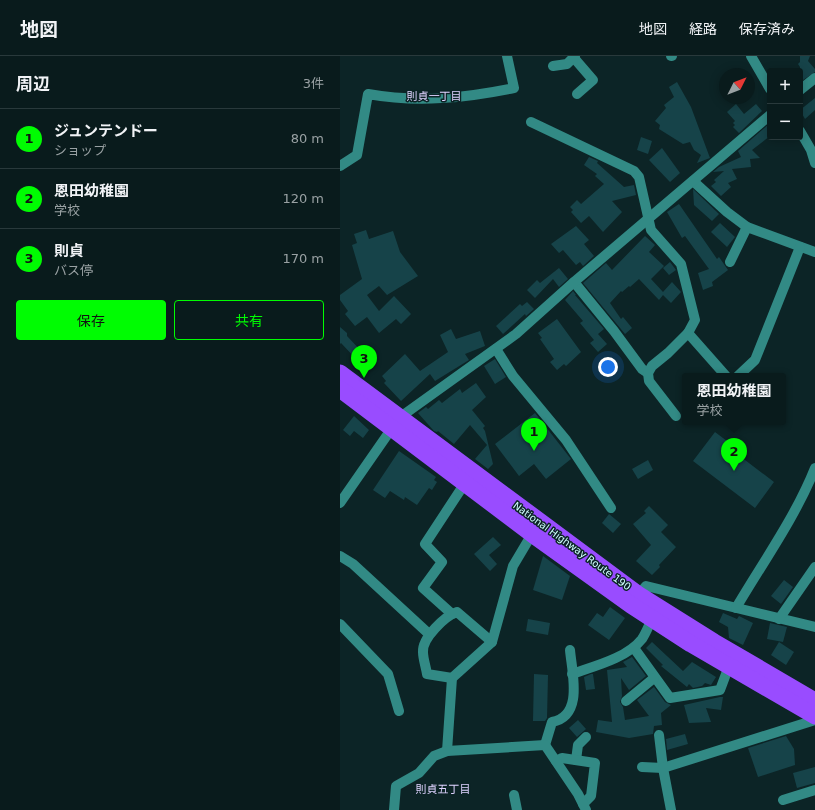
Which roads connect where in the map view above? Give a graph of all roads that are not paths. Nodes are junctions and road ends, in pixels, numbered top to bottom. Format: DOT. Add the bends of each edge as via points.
graph roads {
  1 [pos="507,56"];
  2 [pos="751,56"];
  3 [pos="575,57"];
  4 [pos="553,66"];
  5 [pos="815,78"];
  6 [pos="767,84"];
  7 [pos="803,88"];
  8 [pos="577,94"];
  9 [pos="767,118"];
  10 [pos="531,122"];
  11 [pos="803,136"];
  12 [pos="815,163"];
  13 [pos="340,166"];
  14 [pos="693,181"];
  15 [pos="649,218"];
  16 [pos="747,227"];
  17 [pos="800,247"];
  18 [pos="815,252"];
  19 [pos="730,262"];
  20 [pos="574,282"];
  21 [pos="688,333"];
  22 [pos="496,349"];
  23 [pos="340,373"];
  24 [pos="648,373"];
  25 [pos="723,373"];
  26 [pos="741,373"];
  27 [pos="340,389"];
  28 [pos="676,416"];
  29 [pos="395,423"];
  30 [pos="815,468"];
  31 [pos="465,483"];
  32 [pos="340,503"];
  33 [pos="611,508"];
  34 [pos="532,534"];
  35 [pos="340,556"];
  36 [pos="815,567"];
  37 [pos="635,600"];
  38 [pos="736,608"];
  39 [pos="452,614"];
  40 [pos="652,619"];
  41 [pos="779,619"];
  42 [pos="340,624"];
  43 [pos="815,626"];
  44 [pos="429,634"];
  45 [pos="492,642"];
  46 [pos="634,648"];
  47 [pos="570,650"];
  48 [pos="729,666"];
  49 [pos="572,674"];
  50 [pos="452,678"];
  51 [pos="654,678"];
  52 [pos="626,700"];
  53 [pos="815,701"];
  54 [pos="399,711"];
  55 [pos="815,716"];
  56 [pos="815,720"];
  57 [pos="659,735"];
  58 [pos="586,737"];
  59 [pos="546,745"];
  60 [pos="447,751"];
  61 [pos="576,760"];
  62 [pos="556,761"];
  63 [pos="642,767"];
  64 [pos="663,768"];
  65 [pos="815,790"];
  66 [pos="514,796"];
  67 [pos="783,800"];
  68 [pos="584,807"];
  69 [pos="394,810"];
  70 [pos="517,810"];
  71 [pos="671,810"];
  1 -- 13 [label="street" via="514,88 467,97 405,98 368,94 357,155"];
  2 -- 6 [label="street"];
  3 -- 4 [label="street" via="568,64"];
  3 -- 8 [label="street" via="593,80"];
  5 -- 7 [label="street"];
  9 -- 14 [label="street"];
  10 -- 15 [label="street" via="634,171 639,177"];
  11 -- 12 [label="street"];
  14 -- 15 [label="street"];
  14 -- 16 [label="street"];
  15 -- 20 [label="street"];
  15 -- 21 [label="street" via="651,230 681,264 695,320"];
  16 -- 17 [label="street"];
  16 -- 19 [label="street"];
  17 -- 18 [label="street"];
  17 -- 26 [label="street" via="755,360"];
  20 -- 22 [label="street"];
  20 -- 24 [label="street" via="642,369"];
  21 -- 24 [label="street" via="652,366"];
  21 -- 25 [label="street"];
  22 -- 29 [label="street"];
  22 -- 33 [label="street" via="513,376 566,440"];
  23 -- 29 [label="highway, National Highway Route 190"];
  24 -- 28 [label="street" via="649,381"];
  27 -- 29 [label="highway, National Highway Route 190"];
  29 -- 31 [label="highway, National Highway Route 190"];
  29 -- 32 [label="street"];
  29 -- 37 [label="highway, National Highway Route 190"];
  30 -- 38 [label="street" via="786,527"];
  31 -- 34 [label="highway, National Highway Route 190"];
  31 -- 39 [label="street" via="425,544 442,562 423,588"];
  34 -- 37 [label="highway, National Highway Route 190"];
  34 -- 45 [label="street" via="513,566"];
  35 -- 44 [label="street" via="353,564"];
  36 -- 41 [label="street"];
  37 -- 38 [label="street" via="646,586"];
  37 -- 40 [label="highway, National Highway Route 190"];
  37 -- 53 [label="highway, National Highway Route 190" via="714,642"];
  38 -- 41 [label="street"];
  39 -- 44 [label="street"];
  39 -- 45 [label="street" via="457,612"];
  40 -- 46 [label="street" via="643,638"];
  40 -- 48 [label="highway, National Highway Route 190"];
  41 -- 43 [label="street"];
  42 -- 54 [label="street" via="388,674"];
  44 -- 50 [label="street" via="422,651 427,674"];
  45 -- 50 [label="street"];
  46 -- 49 [label="street"];
  46 -- 51 [label="street"];
  47 -- 49 [label="street"];
  48 -- 51 [label="street" via="720,690 694,696 670,698"];
  48 -- 55 [label="highway, National Highway Route 190"];
  49 -- 59 [label="street" via="572,709 566,717 552,722"];
  50 -- 60 [label="street"];
  51 -- 52 [label="street"];
  56 -- 64 [label="street"];
  57 -- 64 [label="street"];
  58 -- 61 [label="street" via="578,745"];
  59 -- 60 [label="street"];
  59 -- 62 [label="street"];
  60 -- 69 [label="street" via="434,756 419,773 396,786"];
  61 -- 62 [label="street" via="562,758"];
  61 -- 68 [label="street" via="595,763 591,796"];
  62 -- 68 [label="street"];
  63 -- 64 [label="street"];
  64 -- 71 [label="street"];
  65 -- 67 [label="street"];
  66 -- 70 [label="street"];
}
